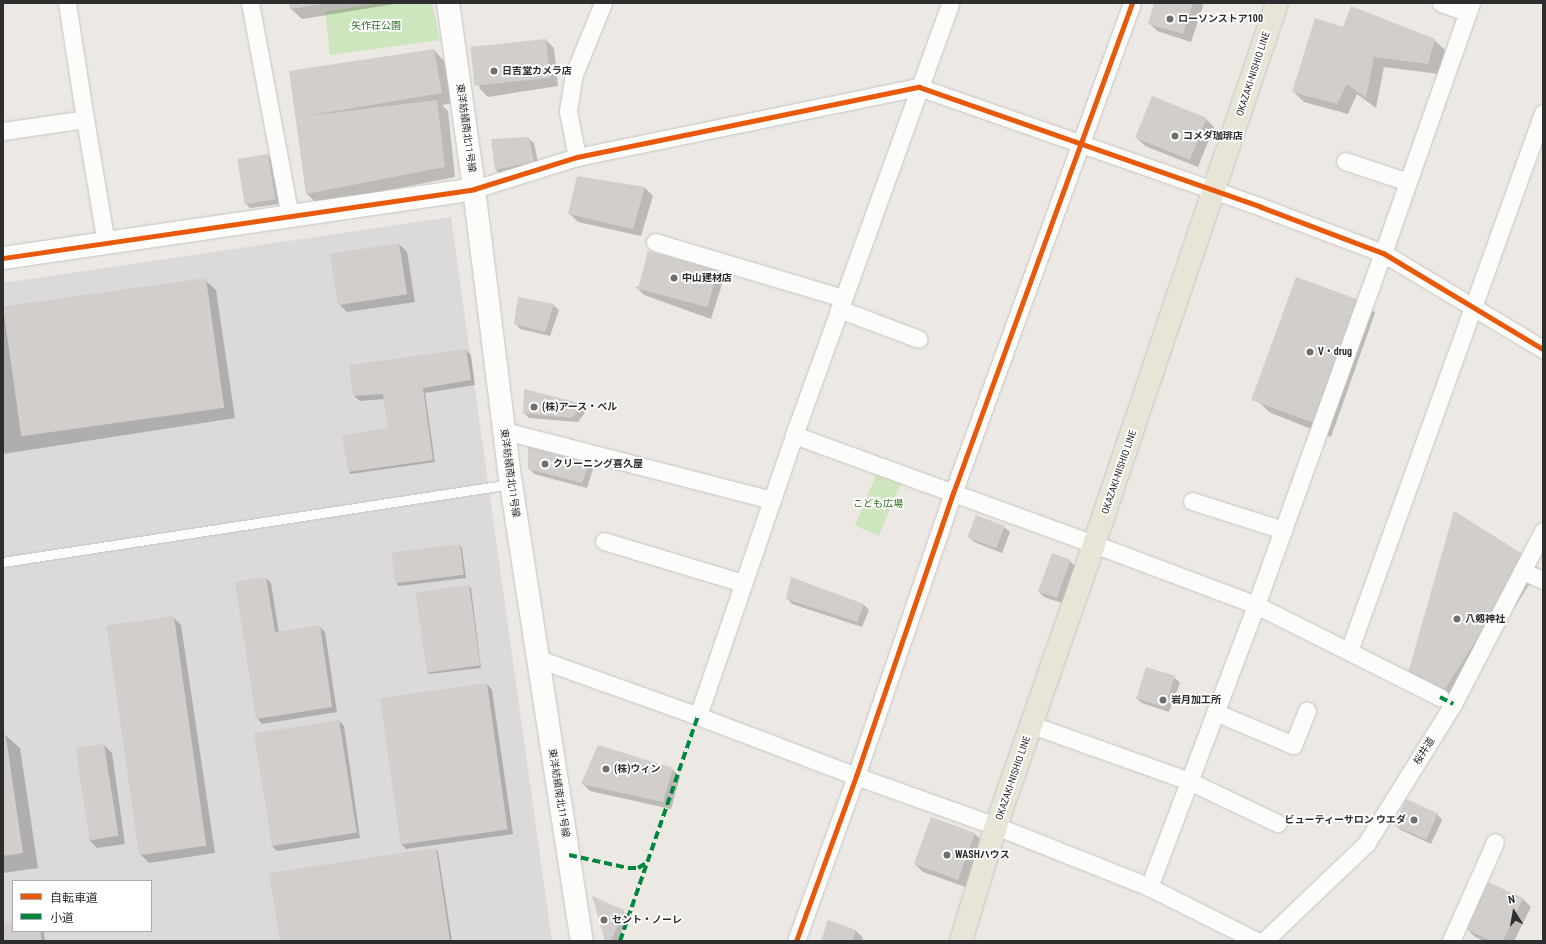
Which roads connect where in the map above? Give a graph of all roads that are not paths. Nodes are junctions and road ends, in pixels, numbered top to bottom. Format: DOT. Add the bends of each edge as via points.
graph roads {
  1 [pos="67,3"];
  2 [pos="250,3"];
  3 [pos="448,3"];
  4 [pos="603,3"];
  5 [pos="950,3"];
  6 [pos="1132,3"];
  7 [pos="1277,3"];
  8 [pos="1441,3"];
  9 [pos="1469,7"];
  10 [pos="919,87"];
  11 [pos="1542,117"];
  12 [pos="85,119"];
  13 [pos="3,131"];
  14 [pos="1082,145"];
  15 [pos="577,157"];
  16 [pos="1345,161"];
  17 [pos="1408,182"];
  18 [pos="474,189"];
  19 [pos="1214,192"];
  20 [pos="290,216"];
  21 [pos="655,242"];
  22 [pos="106,243"];
  23 [pos="1383,253"];
  24 [pos="3,258"];
  25 [pos="841,304"];
  26 [pos="1473,307"];
  27 [pos="919,339"];
  28 [pos="1543,349"];
  29 [pos="505,431"];
  30 [pos="794,435"];
  31 [pos="511,484"];
  32 [pos="953,493"];
  33 [pos="772,500"];
  34 [pos="1192,501"];
  35 [pos="1283,530"];
  36 [pos="1543,530"];
  37 [pos="604,541"];
  38 [pos="1094,544"];
  39 [pos="3,562"];
  40 [pos="1522,571"];
  41 [pos="1543,580"];
  42 [pos="743,583"];
  43 [pos="1256,605"];
  44 [pos="1349,651"];
  45 [pos="539,659"];
  46 [pos="1440,697"];
  47 [pos="1307,711"];
  48 [pos="1215,712"];
  49 [pos="698,716"];
  50 [pos="1032,725"];
  51 [pos="856,776"];
  52 [pos="1189,781"];
  53 [pos="1277,823"];
  54 [pos="996,826"];
  55 [pos="1495,842"];
  56 [pos="1149,887"];
  57 [pos="582,941"];
  58 [pos="796,941"];
  59 [pos="961,941"];
  60 [pos="1257,941"];
  61 [pos="1264,941"];
  62 [pos="1451,941"];
  1 -- 12 [label="street"];
  2 -- 20 [label="street"];
  3 -- 18 [label="street, 東洋紡績南北11号線"];
  4 -- 15 [label="street" via="574,74 568,111"];
  5 -- 10 [label="street"];
  6 -- 14 [label="street"];
  7 -- 19 [label="main road, OKAZAKI-NISHIO LINE"];
  8 -- 9 [label="street"];
  9 -- 17 [label="street"];
  10 -- 14 [label="street"];
  10 -- 15 [label="street"];
  10 -- 25 [label="street"];
  11 -- 26 [label="street"];
  12 -- 13 [label="street"];
  12 -- 22 [label="street"];
  14 -- 19 [label="street"];
  14 -- 32 [label="street"];
  15 -- 18 [label="street"];
  16 -- 17 [label="street"];
  17 -- 23 [label="street"];
  18 -- 20 [label="street"];
  18 -- 29 [label="street, 東洋紡績南北11号線"];
  19 -- 23 [label="street"];
  19 -- 38 [label="main road, OKAZAKI-NISHIO LINE"];
  20 -- 22 [label="street"];
  21 -- 25 [label="street"];
  22 -- 24 [label="street"];
  23 -- 26 [label="street"];
  23 -- 35 [label="street"];
  25 -- 27 [label="street"];
  25 -- 30 [label="street"];
  26 -- 28 [label="street"];
  26 -- 44 [label="street"];
  29 -- 31 [label="street, 東洋紡績南北11号線"];
  29 -- 33 [label="street"];
  30 -- 32 [label="street"];
  30 -- 33 [label="street"];
  31 -- 39 [label="lane"];
  31 -- 45 [label="street, 東洋紡績南北11号線"];
  32 -- 38 [label="street"];
  32 -- 51 [label="street"];
  33 -- 42 [label="street"];
  34 -- 35 [label="street"];
  35 -- 43 [label="street"];
  36 -- 40 [label="street, 桜井道"];
  37 -- 42 [label="street"];
  38 -- 43 [label="street"];
  38 -- 50 [label="main road, OKAZAKI-NISHIO LINE"];
  40 -- 41 [label="street"];
  40 -- 61 [label="street, 桜井道" via="1452,704 1366,844"];
  42 -- 49 [label="street"];
  43 -- 44 [label="street"];
  43 -- 48 [label="street"];
  44 -- 46 [label="street"];
  45 -- 49 [label="street"];
  45 -- 57 [label="street, 東洋紡績南北11号線"];
  47 -- 48 [label="street" via="1293,745"];
  48 -- 52 [label="street"];
  49 -- 51 [label="street"];
  50 -- 52 [label="street"];
  50 -- 54 [label="main road, OKAZAKI-NISHIO LINE"];
  51 -- 54 [label="street"];
  51 -- 58 [label="street"];
  52 -- 53 [label="street"];
  52 -- 56 [label="street"];
  54 -- 56 [label="street"];
  54 -- 59 [label="main road, OKAZAKI-NISHIO LINE"];
  55 -- 62 [label="street"];
  56 -- 60 [label="street"];
}
